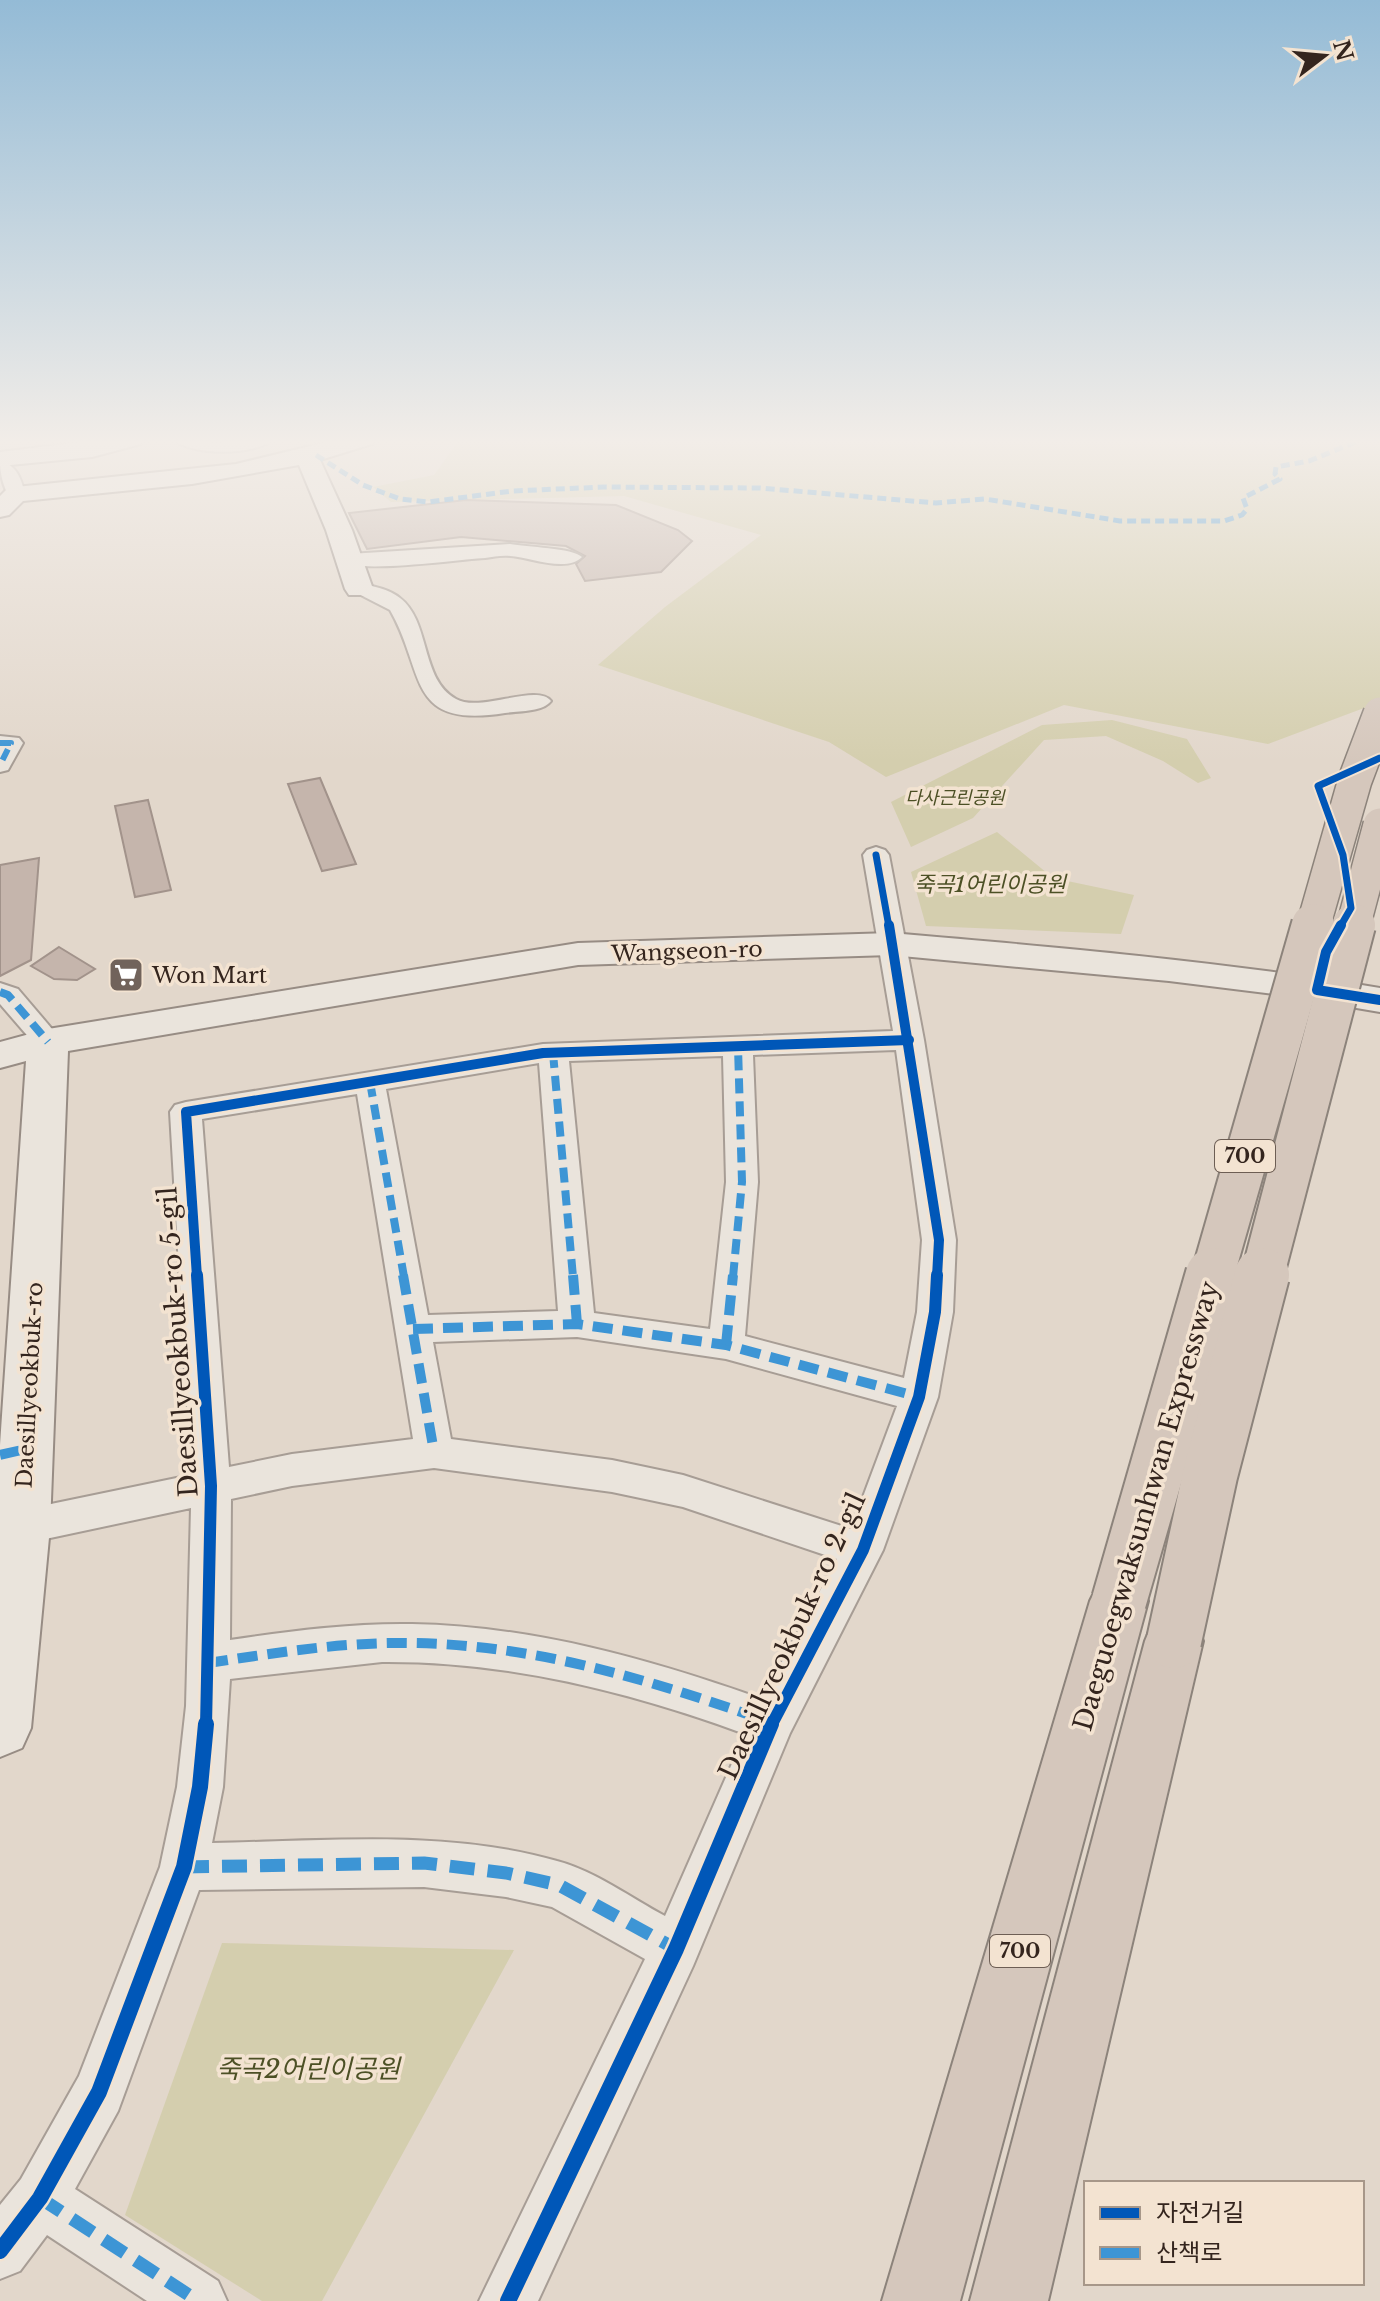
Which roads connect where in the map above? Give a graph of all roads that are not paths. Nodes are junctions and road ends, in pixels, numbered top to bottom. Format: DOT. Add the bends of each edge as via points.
graph roads {
  1 [pos="343,546"];
  2 [pos="572,557"];
  3 [pos="349,560"];
  4 [pos="359,589"];
  5 [pos="540,701"];
  6 [pos="1380,714"];
  7 [pos="0,743"];
  8 [pos="0,765"];
  9 [pos="1380,825"];
  10 [pos="876,855"];
  11 [pos="891,944"];
  12 [pos="0,992"];
  13 [pos="1380,1000"];
  14 [pos="909,1040"];
  15 [pos="48,1042"];
  16 [pos="738,1047"];
  17 [pos="553,1053"];
  18 [pos="0,1055"];
  19 [pos="370,1082"];
  20 [pos="577,1324"];
  21 [pos="413,1329"];
  22 [pos="726,1345"];
  23 [pos="919,1397"];
  24 [pos="13,1452"];
  25 [pos="434,1452"];
  26 [pos="211,1486"];
  27 [pos="22,1527"];
  28 [pos="863,1550"];
  29 [pos="208,1663"];
  30 [pos="772,1723"];
  31 [pos="0,1728"];
  32 [pos="184,1867"];
  33 [pos="676,1949"];
  34 [pos="40,2198"];
  35 [pos="0,2251"];
  36 [pos="198,2301"];
  37 [pos="508,2301"];
  38 [pos="921,2301"];
  39 [pos="1009,2301"];
  1 -- 3 [label="street"];
  2 -- 3 [label="street" via="510,550"];
  3 -- 4 [label="street"];
  4 -- 5 [label="street" via="399,608 420,666 443,701 459,709"];
  6 -- 38 [label="highway, Daeguoegwaksunhwan Expressway / 700, bridge" via="1355,780"];
  7 -- 8 [label="street" via="11,743"];
  9 -- 39 [label="highway, 700, bridge" via="1210,1475 1174,1641"];
  10 -- 11 [label="street, Daesillyeokbuk-ro 2-gil"];
  11 -- 13 [label="street, Wangseon-ro" via="1169,969"];
  11 -- 14 [label="street, Daesillyeokbuk-ro 2-gil"];
  11 -- 15 [label="street, Wangseon-ro" via="578,954"];
  12 -- 15 [label="street"];
  14 -- 16 [label="street, Daesillyeokbuk-ro 5-gil"];
  14 -- 23 [label="street, Daesillyeokbuk-ro 2-gil" via="939,1240 935,1312"];
  15 -- 18 [label="street, Wangseon-ro"];
  15 -- 24 [label="street, Daesillyeokbuk-ro"];
  16 -- 17 [label="street, Daesillyeokbuk-ro 5-gil"];
  16 -- 22 [label="street" via="742,1182"];
  17 -- 19 [label="street, Daesillyeokbuk-ro 5-gil"];
  17 -- 20 [label="street"];
  19 -- 21 [label="street"];
  19 -- 26 [label="street, Daesillyeokbuk-ro 5-gil" via="186,1112"];
  20 -- 21 [label="street"];
  20 -- 22 [label="street"];
  21 -- 25 [label="street"];
  22 -- 23 [label="street"];
  23 -- 28 [label="street, Daesillyeokbuk-ro 2-gil"];
  24 -- 27 [label="street, Daesillyeokbuk-ro"];
  25 -- 26 [label="street"];
  25 -- 28 [label="street" via="683,1491"];
  26 -- 27 [label="street"];
  26 -- 29 [label="street, Daesillyeokbuk-ro 5-gil"];
  27 -- 31 [label="street, Daesillyeokbuk-ro"];
  28 -- 30 [label="street, Daesillyeokbuk-ro 2-gil"];
  29 -- 30 [label="street, Daesillyeokbuk-ro 2-gil" via="299,1648 360,1645 437,1643 504,1649 679,1689"];
  29 -- 32 [label="street, Daesillyeokbuk-ro 5-gil" via="200,1787"];
  30 -- 33 [label="street, Daesillyeokbuk-ro 2-gil"];
  32 -- 33 [label="street" via="424,1863 506,1873 559,1885"];
  32 -- 34 [label="street, Daesillyeokbuk-ro 5-gil" via="99,2092"];
  33 -- 37 [label="street, Daesillyeokbuk-ro 2-gil"];
  34 -- 35 [label="street, Daesillyeokbuk-ro 5-gil"];
  34 -- 36 [label="street"];
}
